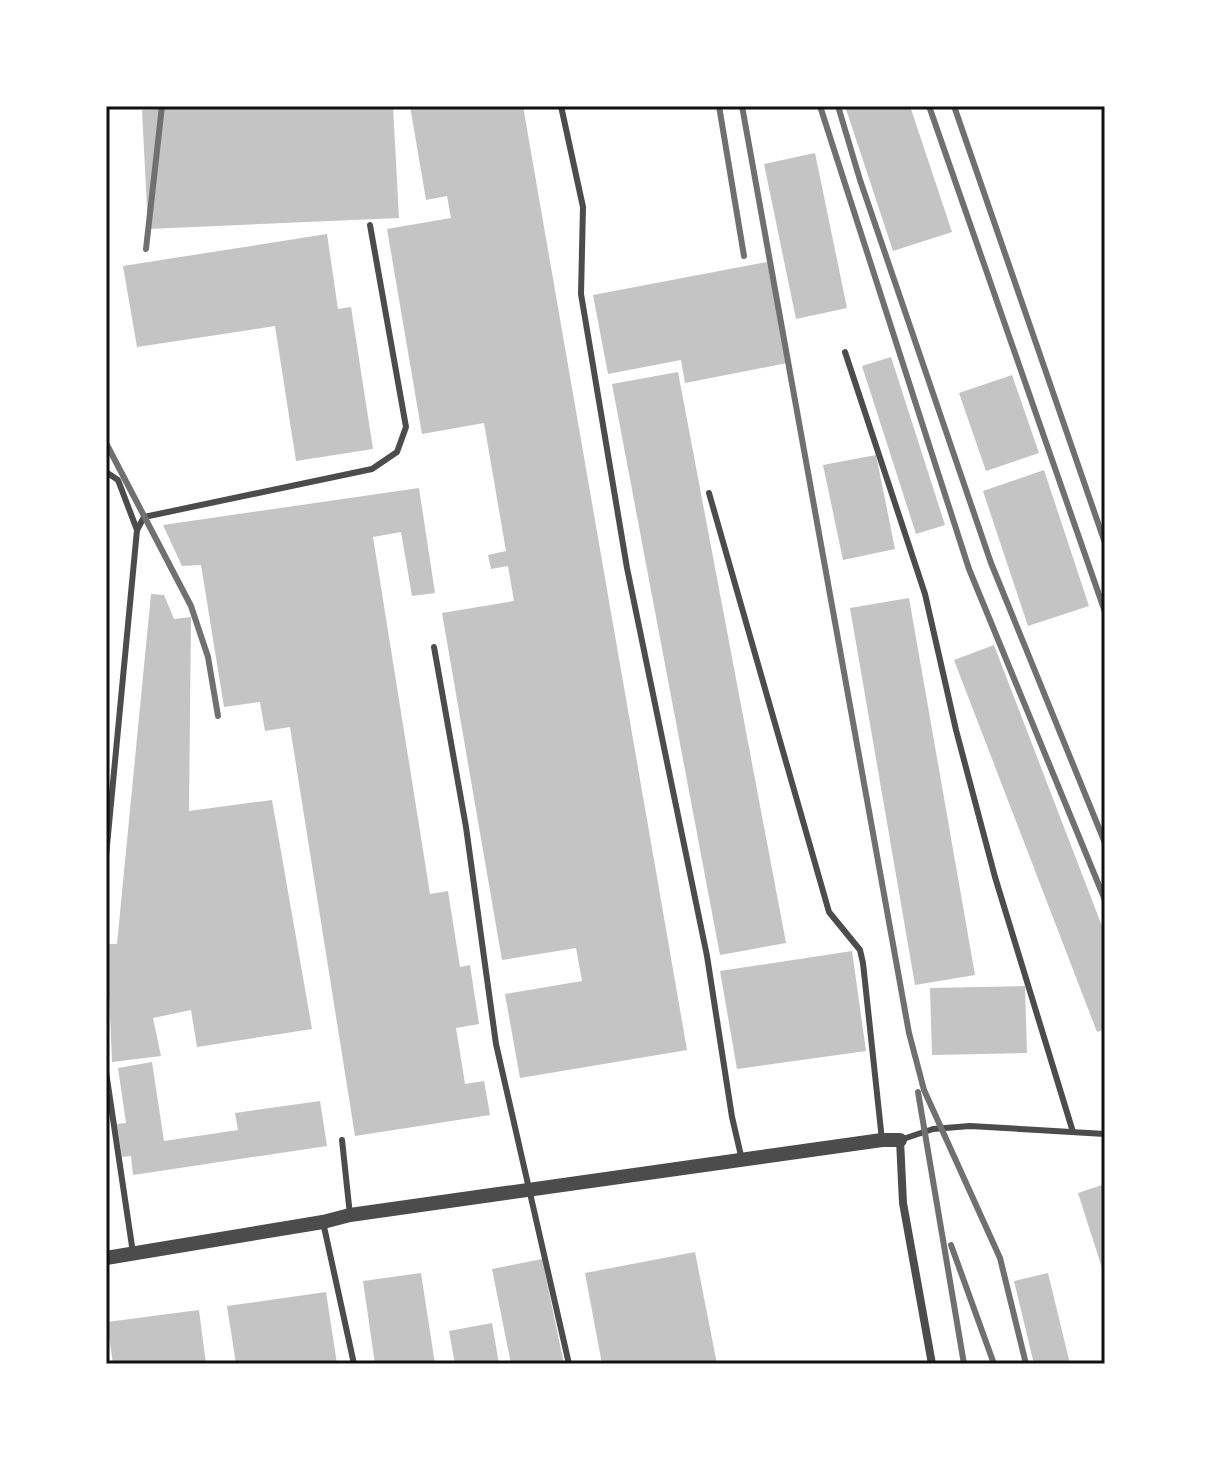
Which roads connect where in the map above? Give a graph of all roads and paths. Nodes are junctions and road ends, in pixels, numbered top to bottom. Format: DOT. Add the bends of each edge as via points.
graph roads {
  1 [pos="561,106"];
  2 [pos="370,225"];
  3 [pos="845,352"];
  4 [pos="106,472"];
  5 [pos="709,493"];
  6 [pos="137,530"];
  7 [pos="434,647"];
  8 [pos="106,856"];
  9 [pos="106,1072"];
  10 [pos="1073,1132"];
  11 [pos="1105,1134"];
  12 [pos="342,1140"];
  13 [pos="882,1140"];
  14 [pos="900,1140"];
  15 [pos="742,1160"];
  16 [pos="528,1191"];
  17 [pos="350,1215"];
  18 [pos="323,1222"];
  19 [pos="133,1253"];
  20 [pos="106,1258"];
  21 [pos="354,1364"];
  22 [pos="569,1364"];
  23 [pos="932,1364"];
  1 -- 15 [label="lane" via="583,207 581,294 627,568 707,956"];
  2 -- 6 [label="lane" via="406,427 397,452 372,469 144,517"];
  3 -- 10 [label="lane" via="925,594 995,877"];
  4 -- 6 [label="lane" via="118,480"];
  5 -- 13 [label="lane" via="829,912 860,950"];
  6 -- 8 [label="lane"];
  7 -- 16 [label="lane" via="496,1044"];
  9 -- 19 [label="lane"];
  10 -- 11 [label="lane"];
  10 -- 14 [label="lane" via="970,1126 933,1129"];
  12 -- 17 [label="lane"];
  13 -- 14 [label="street"];
  13 -- 15 [label="street"];
  14 -- 23 [label="street" via="903,1203"];
  15 -- 16 [label="street"];
  16 -- 17 [label="street"];
  16 -- 22 [label="lane"];
  17 -- 18 [label="street"];
  18 -- 19 [label="street"];
  18 -- 21 [label="lane"];
  19 -- 20 [label="street"];
}
